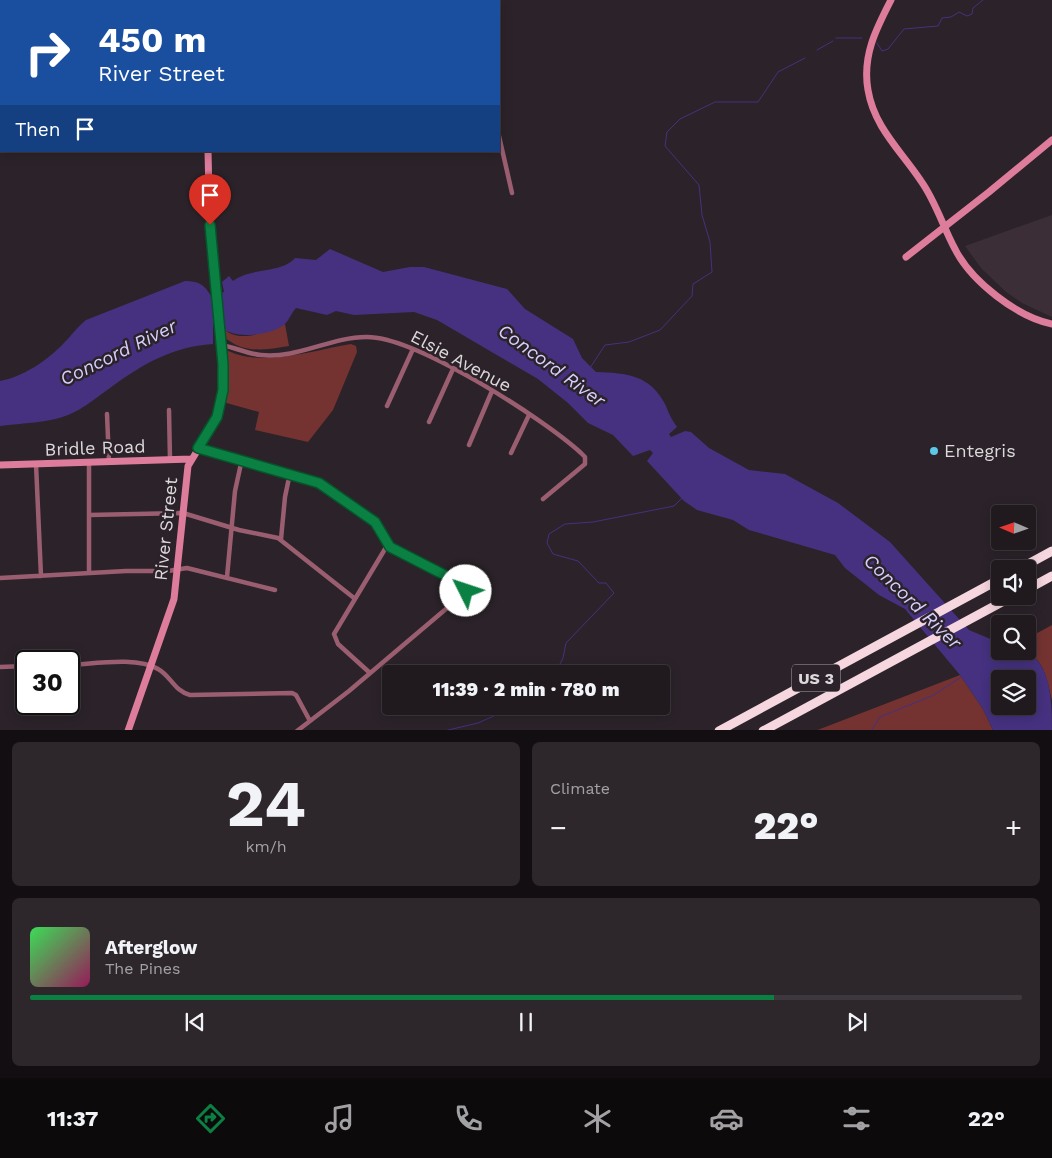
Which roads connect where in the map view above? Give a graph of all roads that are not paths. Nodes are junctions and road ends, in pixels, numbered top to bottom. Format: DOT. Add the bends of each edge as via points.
graph roads {
  1 [pos="891,0"];
  2 [pos="500,140"];
  3 [pos="1052,140"];
  4 [pos="208,152"];
  5 [pos="512,193"];
  6 [pos="945,227"];
  7 [pos="906,257"];
  8 [pos="1052,324"];
  9 [pos="221,344"];
  10 [pos="413,349"];
  11 [pos="453,369"];
  12 [pos="492,391"];
  13 [pos="387,406"];
  14 [pos="169,410"];
  15 [pos="107,414"];
  16 [pos="529,415"];
  17 [pos="429,422"];
  18 [pos="469,445"];
  19 [pos="198,448"];
  20 [pos="511,453"];
  21 [pos="191,459"];
  22 [pos="242,459"];
  23 [pos="170,460"];
  24 [pos="109,462"];
  25 [pos="88,463"];
  26 [pos="36,464"];
  27 [pos="0,465"];
  28 [pos="290,473"];
  29 [pos="543,499"];
  30 [pos="183,512"];
  31 [pos="89,515"];
  32 [pos="232,528"];
  33 [pos="281,539"];
  34 [pos="388,544"];
  35 [pos="1052,551"];
  36 [pos="1036,560"];
  37 [pos="178,569"];
  38 [pos="89,573"];
  39 [pos="41,576"];
  40 [pos="1052,576"];
  41 [pos="227,577"];
  42 [pos="0,578"];
  43 [pos="991,584"];
  44 [pos="1036,585"];
  45 [pos="275,590"];
  46 [pos="354,598"];
  47 [pos="995,605"];
  48 [pos="80,664"];
  49 [pos="15,666"];
  50 [pos="152,666"];
  51 [pos="0,667"];
  52 [pos="370,673"];
  53 [pos="310,721"];
  54 [pos="128,730"];
  55 [pos="297,730"];
  56 [pos="719,730"];
  57 [pos="763,730"];
  1 -- 6 [label="main road" via="869,49 867,75 871,104 884,133 922,182"];
  2 -- 5 [label="street"];
  3 -- 6 [label="main road"];
  4 -- 9 [label="main road, River Street" via="210,239"];
  6 -- 7 [label="main road"];
  6 -- 8 [label="main road" via="958,254 979,280 1018,310"];
  9 -- 10 [label="street, Elsie Avenue" via="255,354 273,355 364,336 389,339"];
  9 -- 19 [label="main road, River Street" via="221,405"];
  10 -- 11 [label="street, Elsie Avenue"];
  10 -- 13 [label="street"];
  11 -- 12 [label="street, Elsie Avenue"];
  11 -- 17 [label="street"];
  12 -- 16 [label="street, Elsie Avenue"];
  12 -- 18 [label="street"];
  14 -- 23 [label="street"];
  15 -- 24 [label="street"];
  16 -- 20 [label="street"];
  16 -- 29 [label="street, Elsie Avenue" via="585,458 582,466"];
  19 -- 21 [label="main road, River Street"];
  19 -- 22 [label="street"];
  21 -- 23 [label="main road, Bridle Road"];
  21 -- 30 [label="main road, River Street" via="186,473"];
  22 -- 28 [label="street"];
  22 -- 32 [label="street"];
  23 -- 24 [label="main road, Bridle Road"];
  24 -- 25 [label="main road, Bridle Road"];
  25 -- 26 [label="main road, Bridle Road"];
  25 -- 31 [label="street"];
  26 -- 27 [label="main road, Bridle Road"];
  26 -- 39 [label="street"];
  28 -- 33 [label="street"];
  28 -- 34 [label="street" via="319,483 361,511 379,527"];
  30 -- 31 [label="street"];
  30 -- 32 [label="street"];
  30 -- 37 [label="main road, River Street"];
  31 -- 38 [label="street"];
  32 -- 33 [label="street"];
  32 -- 41 [label="street"];
  33 -- 46 [label="street"];
  34 -- 46 [label="street"];
  34 -- 52 [label="street" via="463,584 466,592"];
  35 -- 36 [label="highway"];
  37 -- 38 [label="street"];
  37 -- 41 [label="street" via="194,569"];
  37 -- 50 [label="main road, River Street" via="171,612"];
  38 -- 39 [label="street"];
  39 -- 42 [label="street"];
  40 -- 44 [label="highway"];
  41 -- 45 [label="street"];
  43 -- 56 [label="highway, US 3"];
  46 -- 52 [label="street" via="336,627 335,638"];
  47 -- 57 [label="highway, US 3"];
  48 -- 50 [label="street" via="124,662"];
  49 -- 51 [label="street"];
  50 -- 53 [label="street" via="177,689 190,696 294,693"];
  50 -- 54 [label="main road, River Street"];
  52 -- 53 [label="street"];
  53 -- 55 [label="street"];
}
